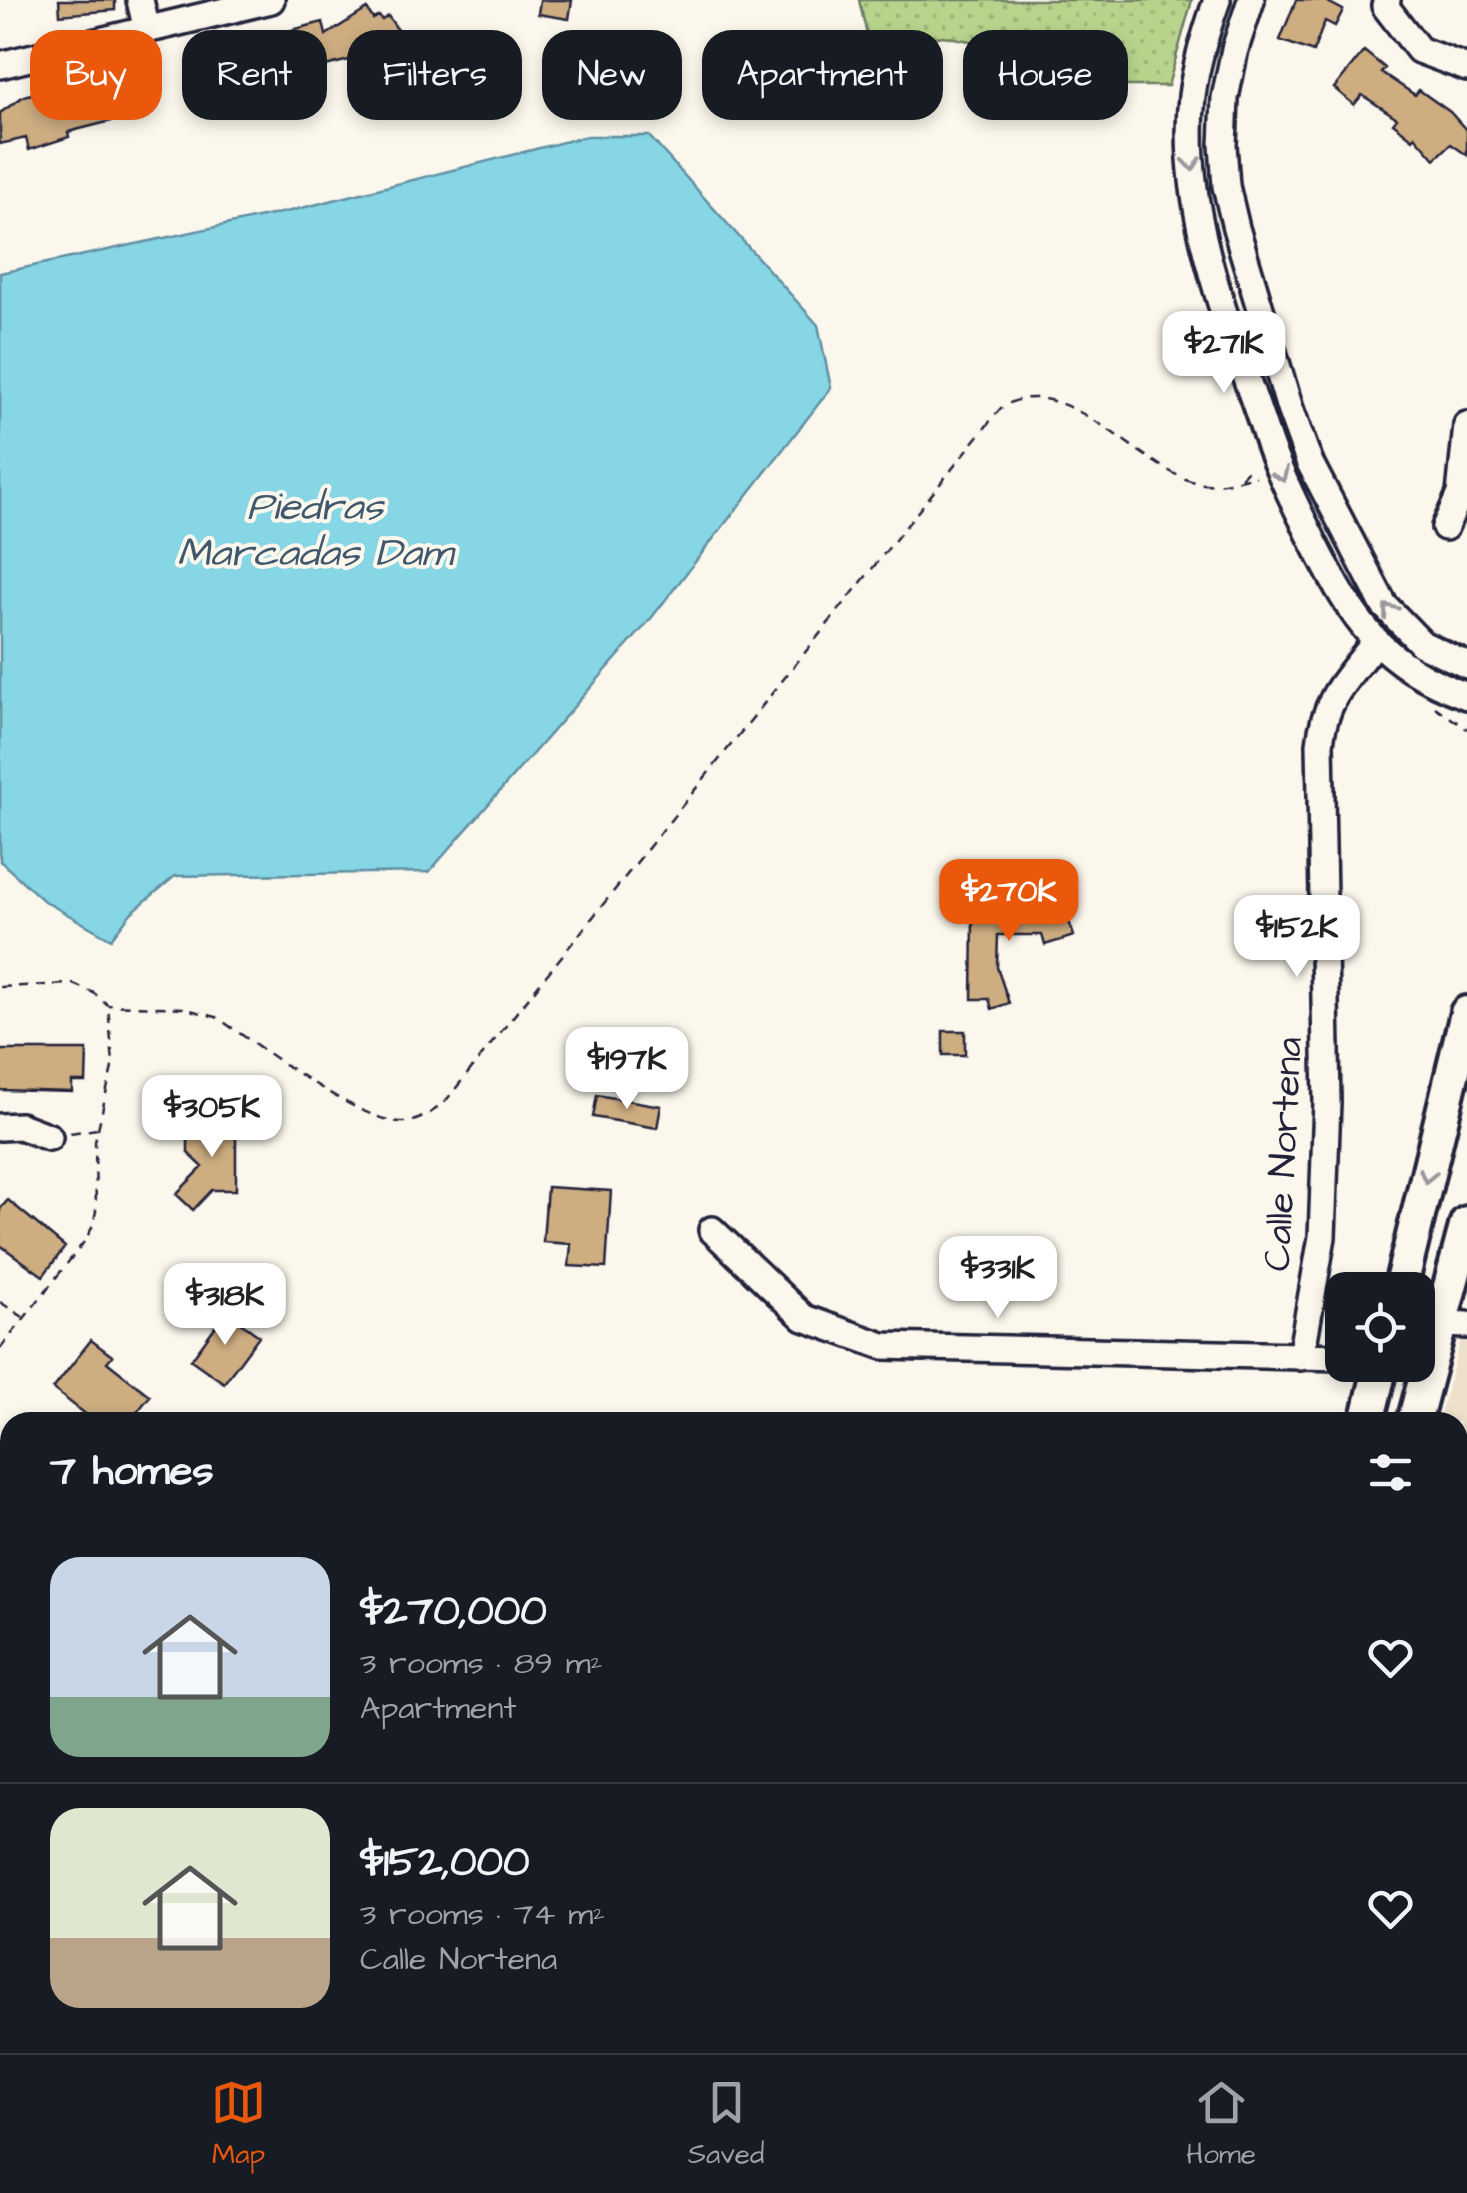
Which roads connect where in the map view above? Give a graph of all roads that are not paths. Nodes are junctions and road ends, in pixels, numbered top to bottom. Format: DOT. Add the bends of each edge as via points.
graph roads {
  1 [pos="140,0"];
  2 [pos="271,0"];
  3 [pos="1217,0"];
  4 [pos="1250,0"];
  5 [pos="1388,0"];
  6 [pos="147,30"];
  7 [pos="30,57"];
  8 [pos="0,64"];
  9 [pos="1467,68"];
  10 [pos="1467,424"];
  11 [pos="1445,527"];
  12 [pos="1376,641"];
  13 [pos="1467,665"];
  14 [pos="1467,696"];
  15 [pos="1467,1014"];
  16 [pos="0,1126"];
  17 [pos="49,1137"];
  18 [pos="1467,1223"];
  19 [pos="712,1230"];
  20 [pos="1404,1272"];
  21 [pos="1454,1325"];
  22 [pos="1301,1357"];
  23 [pos="1325,1358"];
  24 [pos="1377,1382"];
  25 [pos="1369,1412"];
  26 [pos="1418,1412"];
  1 -- 6 [label="street"];
  2 -- 6 [label="street"];
  3 -- 12 [label="street, one-way" via="1201,46 1190,146 1209,257 1278,472 1340,594"];
  13 -- 4 [label="street, one-way" via="1422,644 1384,605 1308,461 1290,409 1226,186 1225,98"];
  5 -- 9 [label="street" via="1385,6 1419,50"];
  7 -- 8 [label="street"];
  10 -- 11 [label="street" via="1460,494"];
  12 -- 14 [label="street" via="1432,682"];
  12 -- 22 [label="street, Calle Nortena" via="1332,698 1320,744 1326,1121 1322,1237"];
  15 -- 20 [label="main road, one-way"];
  16 -- 17 [label="street"];
  18 -- 21 [label="main road"];
  19 -- 22 [label="street" via="804,1318 883,1346"];
  21 -- 26 [label="main road"];
  22 -- 23 [label="street"];
  24 -- 25 [label="main road"];
}
